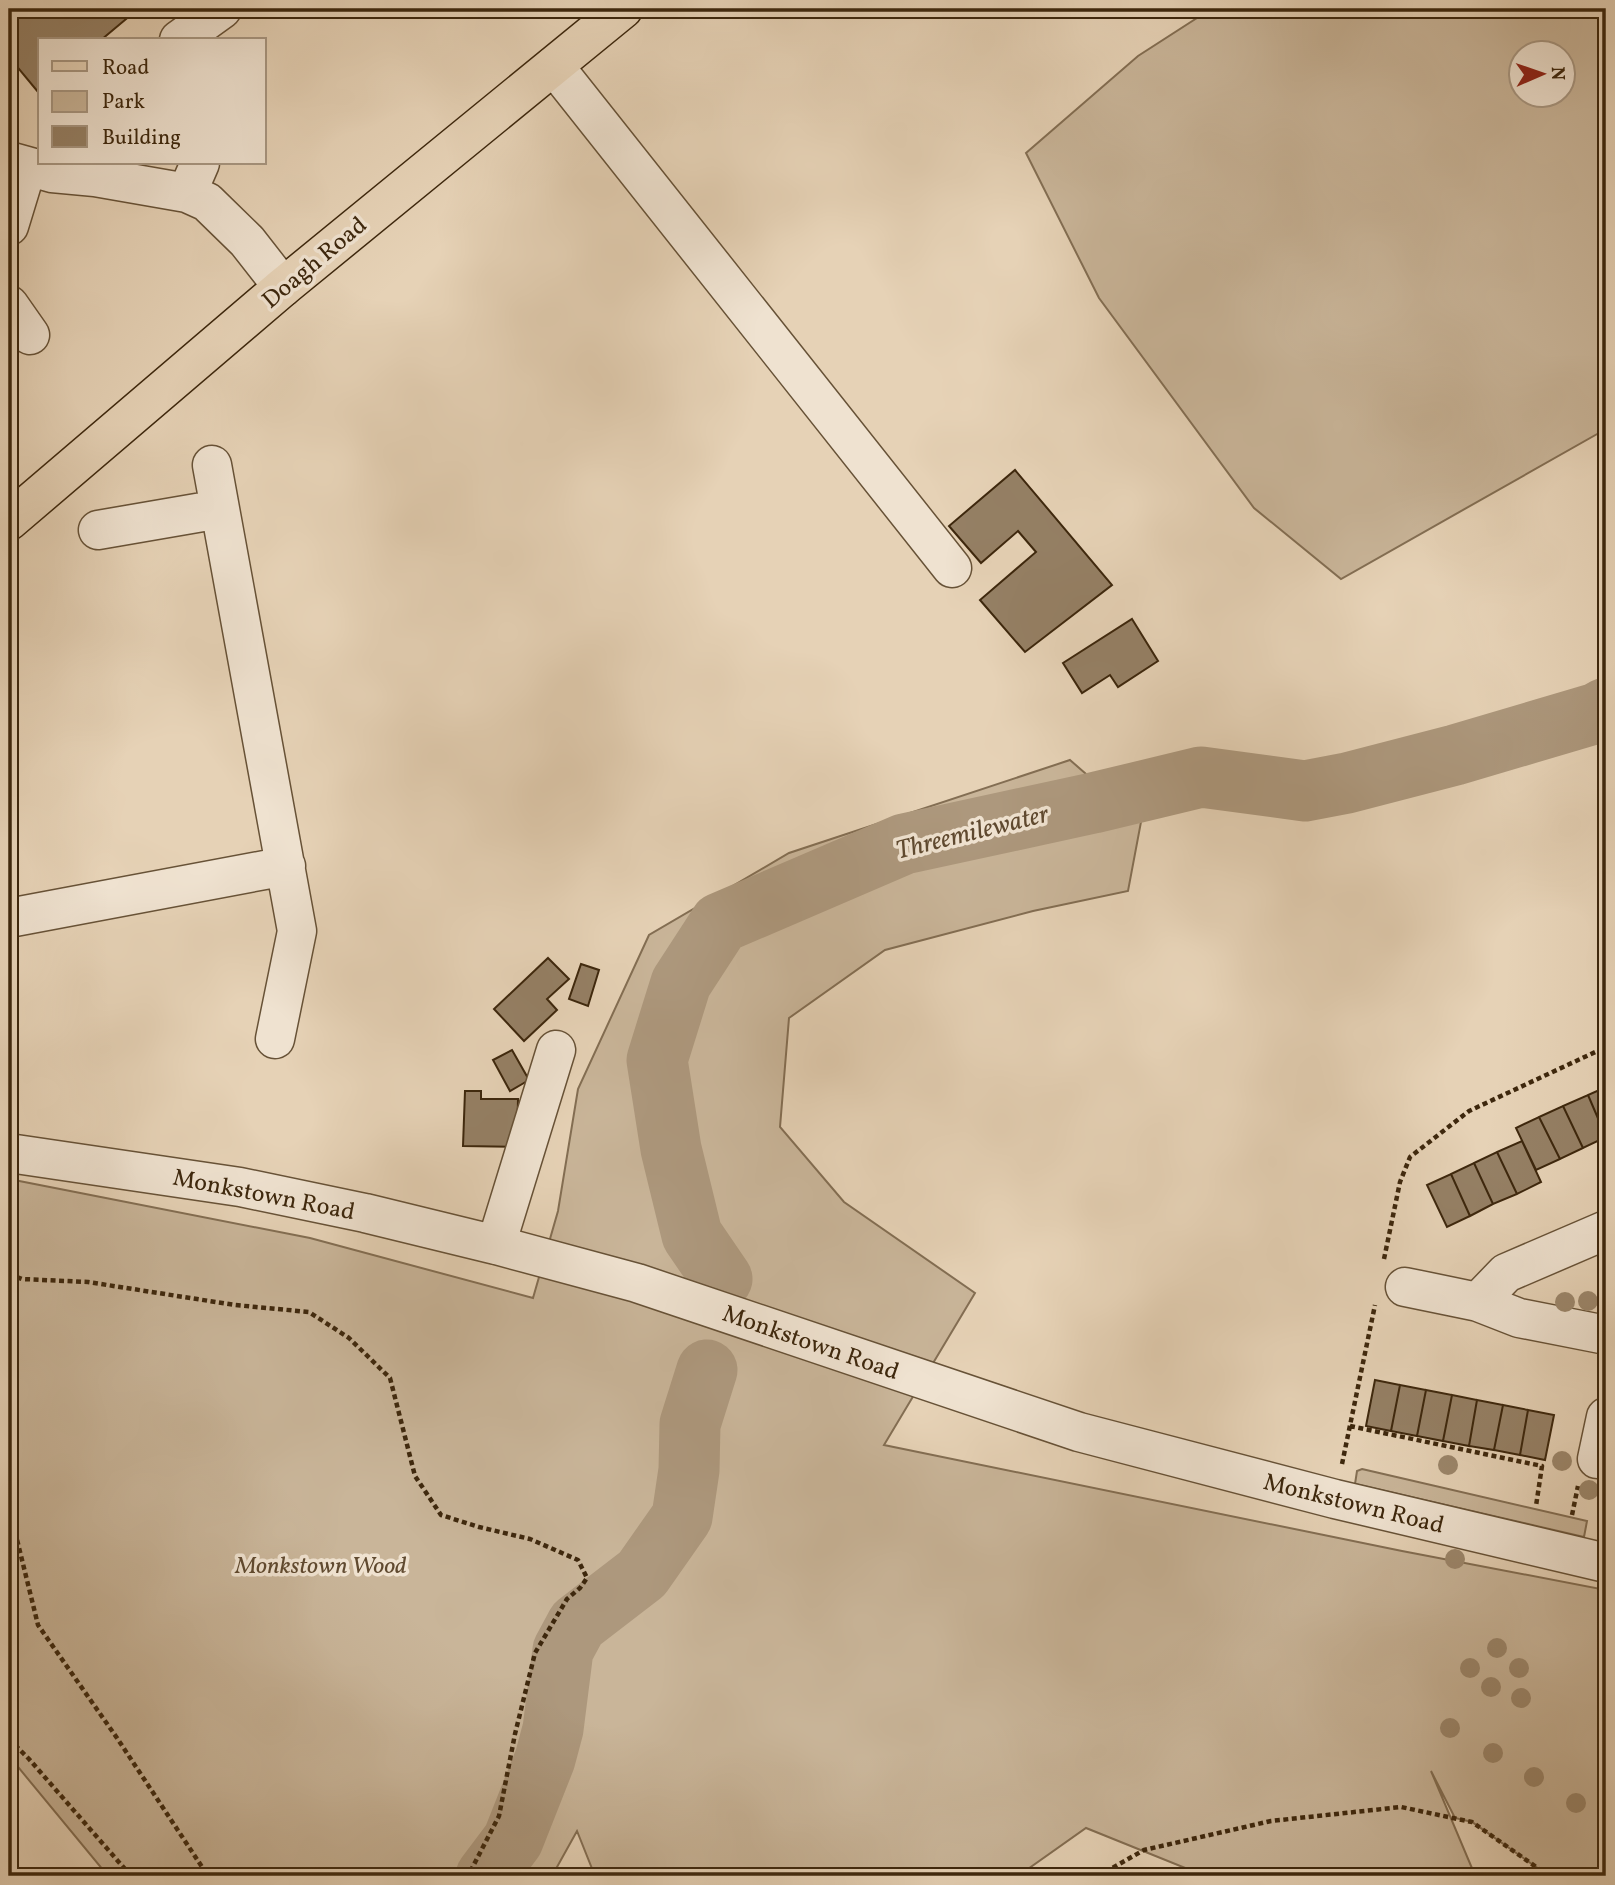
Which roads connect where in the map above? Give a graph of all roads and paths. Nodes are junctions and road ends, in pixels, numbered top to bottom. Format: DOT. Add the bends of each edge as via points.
graph roads {
  1 [pos="222,9"];
  2 [pos="623,9"];
  3 [pos="182,38"];
  4 [pos="554,66"];
  5 [pos="18,164"];
  6 [pos="90,170"];
  7 [pos="194,178"];
  8 [pos="9,226"];
  9 [pos="283,287"];
  10 [pos="212,465"];
  11 [pos="220,509"];
  12 [pos="9,522"];
  13 [pos="98,530"];
  14 [pos="951,568"];
  15 [pos="286,866"];
  16 [pos="9,918"];
  17 [pos="275,1039"];
  18 [pos="1606,1047"];
  19 [pos="556,1050"];
  20 [pos="9,1153"];
  21 [pos="1606,1230"];
  22 [pos="496,1245"];
  23 [pos="9,1274"];
  24 [pos="1388,1284"];
  25 [pos="1478,1302"];
  26 [pos="1606,1335"];
  27 [pos="1606,1417"];
  28 [pos="1350,1426"];
  29 [pos="1597,1459"];
  30 [pos="1341,1468"];
  31 [pos="1536,1506"];
  32 [pos="9,1507"];
  33 [pos="1606,1563"];
  34 [pos="9,1739"];
  35 [pos="131,1876"];
  36 [pos="208,1876"];
  37 [pos="468,1876"];
  38 [pos="1098,1876"];
  39 [pos="1549,1876"];
  1 -- 3 [label="street"];
  2 -- 4 [label="main road, Doagh Road"];
  4 -- 9 [label="main road, Doagh Road"];
  4 -- 14 [label="street"];
  5 -- 6 [label="street" via="52,173"];
  5 -- 8 [label="street"];
  6 -- 7 [label="street"];
  7 -- 9 [label="street" via="207,202"];
  9 -- 12 [label="main road, Doagh Road"];
  10 -- 11 [label="street"];
  11 -- 13 [label="street"];
  11 -- 15 [label="street"];
  15 -- 16 [label="street"];
  15 -- 17 [label="street" via="297,931"];
  18 -- 24 [label="path" via="1469,1111 1410,1157 1399,1182"];
  19 -- 22 [label="street"];
  20 -- 22 [label="street, Monkstown Road" via="240,1187"];
  21 -- 25 [label="street" via="1506,1273"];
  22 -- 33 [label="street, Monkstown Road" via="637,1283 1079,1432"];
  23 -- 37 [label="path" via="309,1312 349,1338 390,1378 415,1476 441,1515 530,1539 578,1560 587,1578 567,1599 535,1653 499,1816"];
  24 -- 25 [label="street"];
  24 -- 28 [label="path"];
  25 -- 26 [label="street" via="1519,1318"];
  27 -- 29 [label="street"];
  28 -- 30 [label="path"];
  28 -- 31 [label="path" via="1542,1466"];
  32 -- 36 [label="path" via="38,1625"];
  34 -- 35 [label="path"];
  38 -- 39 [label="path" via="1144,1850 1271,1821 1401,1807 1472,1822"];
}
